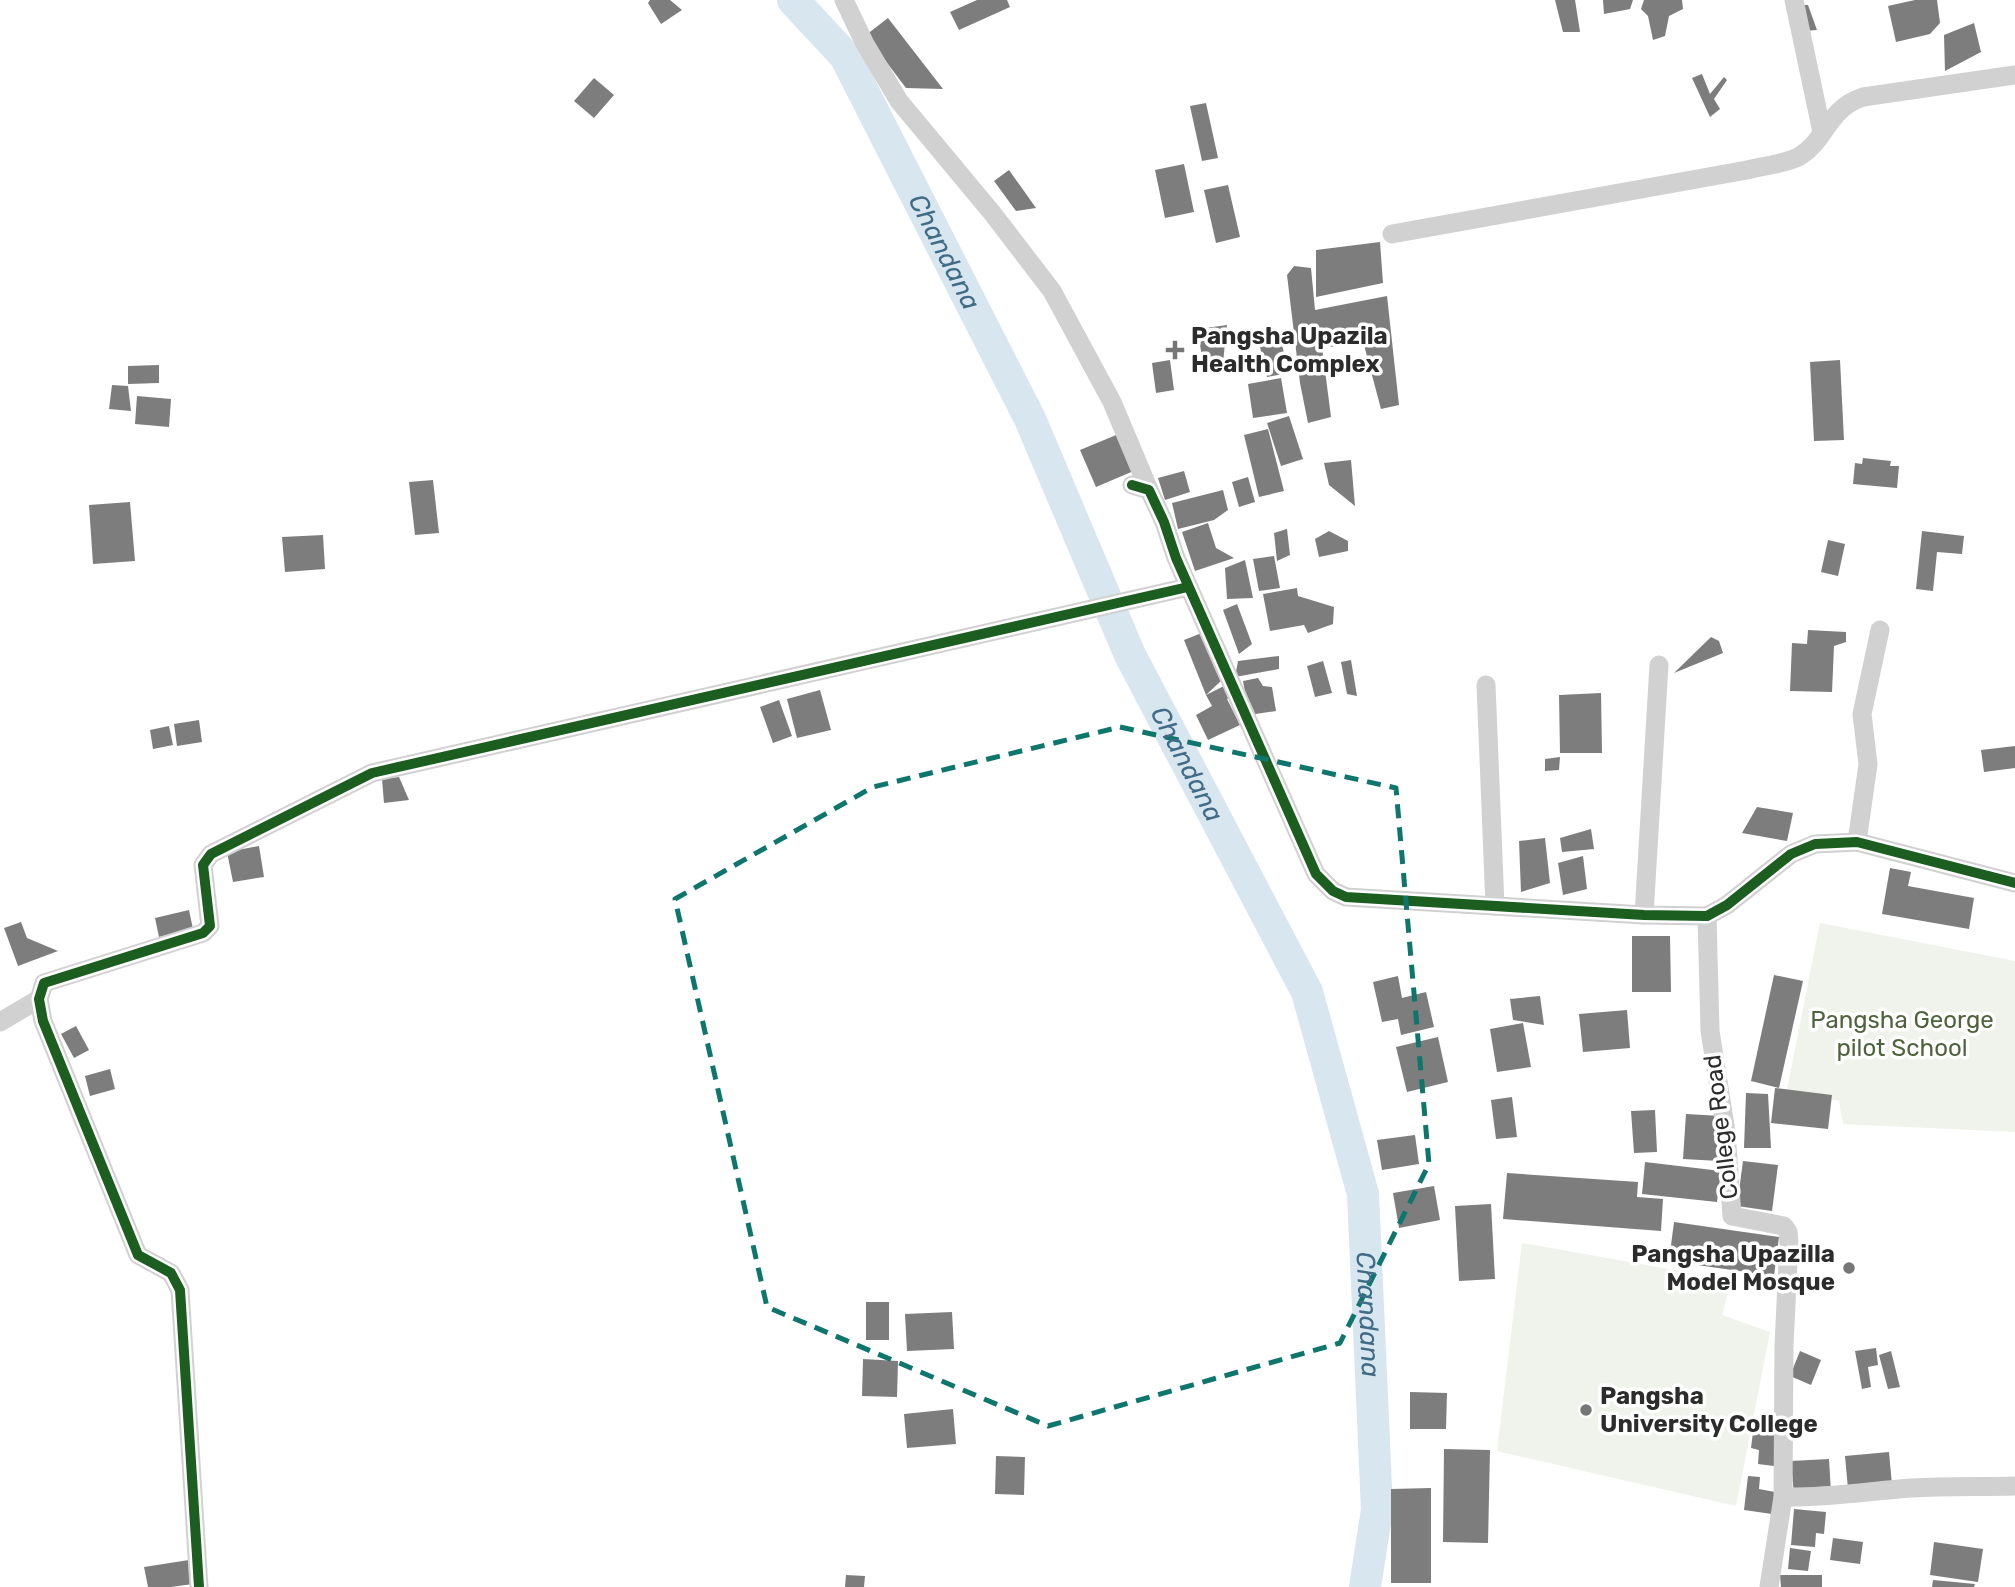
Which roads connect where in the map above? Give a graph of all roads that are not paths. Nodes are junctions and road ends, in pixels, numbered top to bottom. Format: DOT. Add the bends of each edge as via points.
graph roads {
  1 [pos="844,0"];
  2 [pos="1794,0"];
  3 [pos="2015,75"];
  4 [pos="1822,132"];
  5 [pos="1392,233"];
  6 [pos="1180,588"];
  7 [pos="1880,630"];
  8 [pos="1658,665"];
  9 [pos="1486,685"];
  10 [pos="1857,842"];
  11 [pos="2015,883"];
  12 [pos="1495,906"];
  13 [pos="1644,915"];
  14 [pos="1707,916"];
  15 [pos="39,999"];
  16 [pos="0,1022"];
  17 [pos="2015,1486"];
  18 [pos="1783,1497"];
  19 [pos="200,1587"];
  20 [pos="1769,1587"];
  1 -- 6 [label="street" via="899,101 1052,291 1112,402 1140,488 1164,522"];
  2 -- 4 [label="street"];
  3 -- 4 [label="street" via="1863,97 1838,110"];
  4 -- 5 [label="street" via="1798,157 1746,170"];
  6 -- 12 [label="street" via="1316,874 1346,897"];
  6 -- 15 [label="street" via="372,773 211,854 203,865 210,926 203,933 44,984"];
  7 -- 10 [label="street" via="1862,714 1868,764"];
  8 -- 13 [label="street"];
  9 -- 12 [label="street"];
  10 -- 11 [label="street"];
  10 -- 14 [label="street" via="1815,844 1791,854"];
  12 -- 13 [label="street"];
  13 -- 14 [label="street"];
  14 -- 18 [label="street, College Road" via="1710,1031 1726,1132 1732,1216 1784,1226 1789,1242"];
  15 -- 16 [label="street"];
  15 -- 19 [label="street" via="43,1021 138,1255 171,1273 180,1290"];
  17 -- 18 [label="street"];
  18 -- 20 [label="street, College Road"];
}
